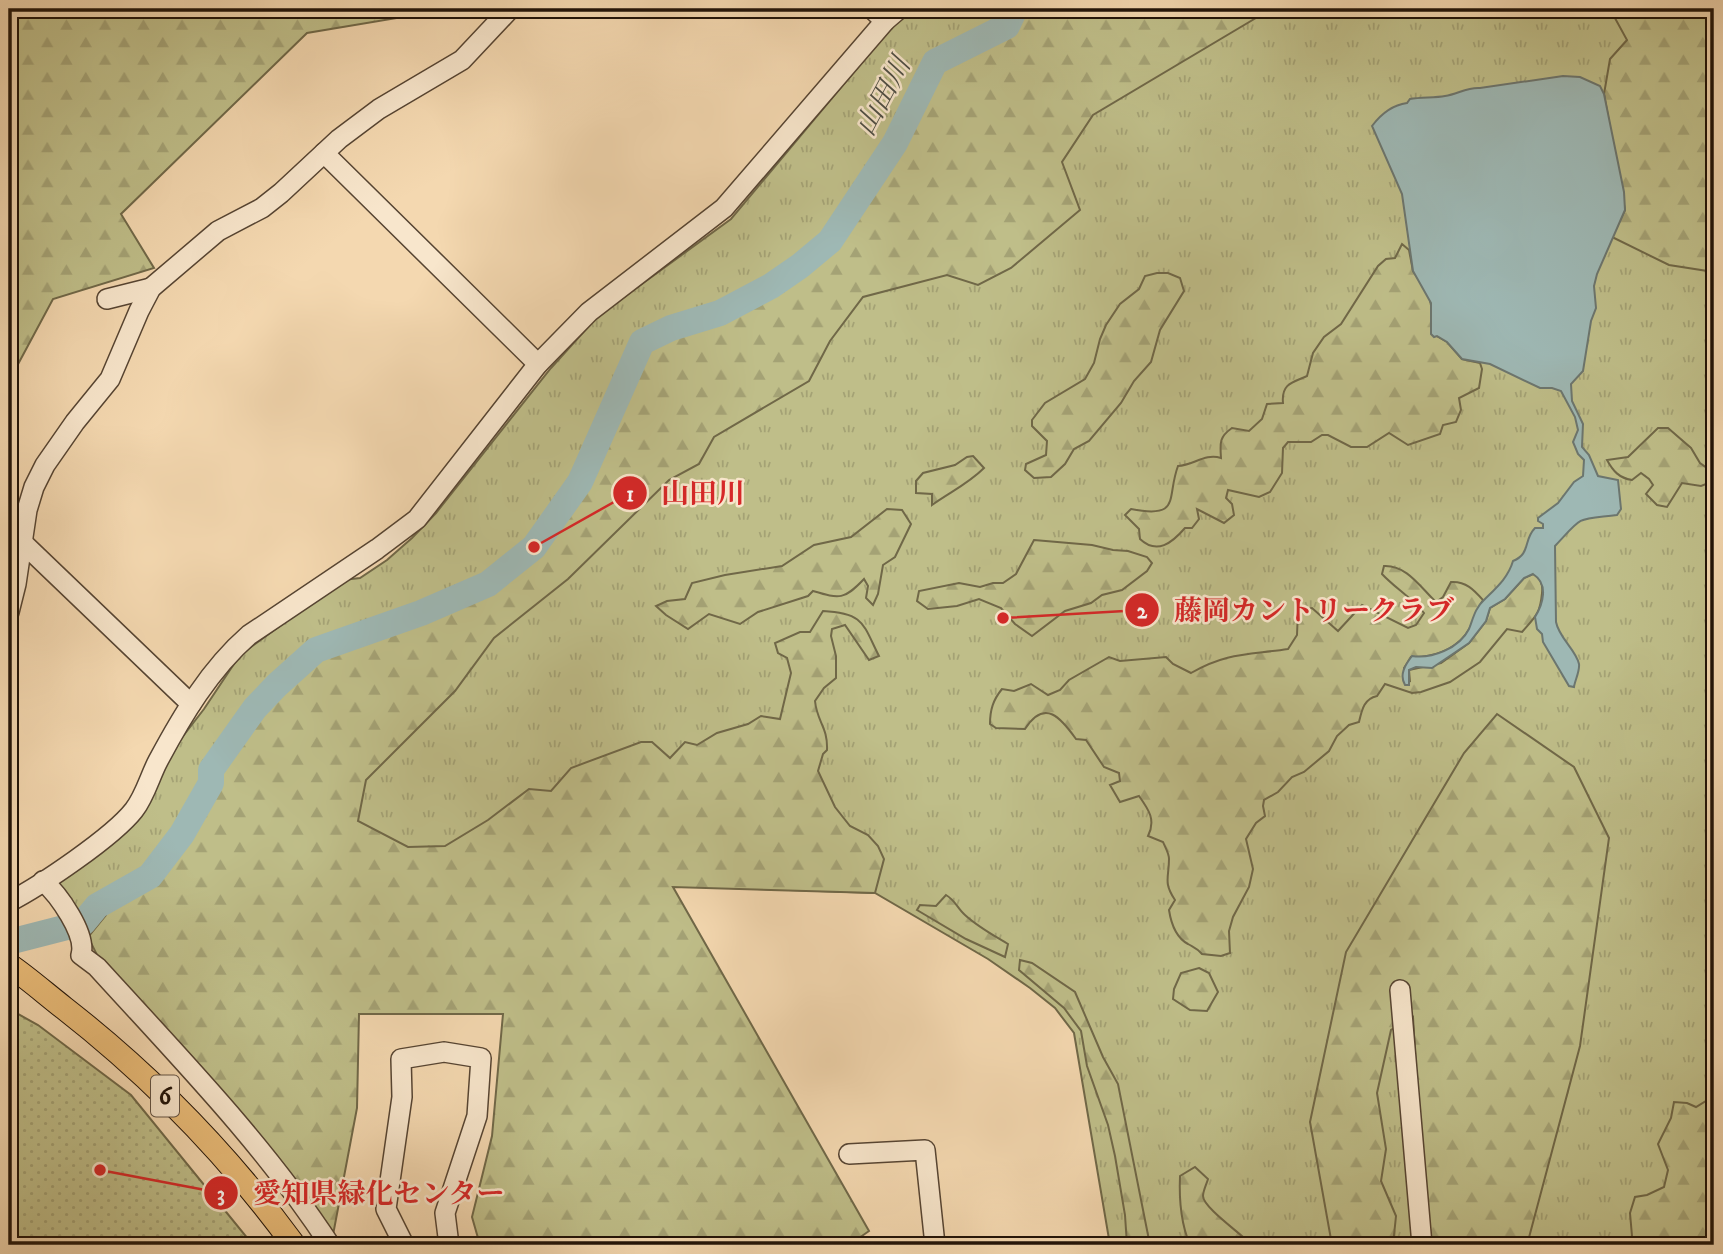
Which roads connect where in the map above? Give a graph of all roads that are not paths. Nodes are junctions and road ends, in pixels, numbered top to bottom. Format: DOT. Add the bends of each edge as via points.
graph roads {
  1 [pos="510,9"];
  2 [pos="886,13"];
  3 [pos="324,153"];
  4 [pos="151,288"];
  5 [pos="107,299"];
  6 [pos="538,364"];
  7 [pos="22,542"];
  8 [pos="9,612"];
  9 [pos="191,704"];
  10 [pos="43,881"];
  11 [pos="9,902"];
  12 [pos="11,967"];
  13 [pos="1400,990"];
  14 [pos="849,1154"];
  15 [pos="295,1245"];
  16 [pos="330,1245"];
  17 [pos="404,1245"];
  18 [pos="449,1245"];
  19 [pos="935,1245"];
  20 [pos="1422,1245"];
  1 -- 3 [label="street" via="462,60 379,109"];
  2 -- 6 [label="street" via="724,208 589,312"];
  3 -- 4 [label="street" via="262,208 218,232"];
  3 -- 6 [label="street"];
  4 -- 5 [label="street"];
  4 -- 7 [label="street" via="110,379 45,466 27,510"];
  6 -- 9 [label="street" via="417,519 249,635 231,650"];
  7 -- 8 [label="street"];
  7 -- 9 [label="street"];
  9 -- 10 [label="street" via="135,809 103,839"];
  10 -- 11 [label="street"];
  10 -- 16 [label="street" via="55,892 80,937 81,955 205,1086 299,1198"];
  12 -- 15 [label="main road, 6" via="98,1035 183,1113"];
  13 -- 20 [label="street"];
  14 -- 19 [label="street" via="925,1150"];
  17 -- 18 [label="street" via="386,1209 402,1097 401,1059 443,1052 481,1058 477,1116 445,1213"];
}
